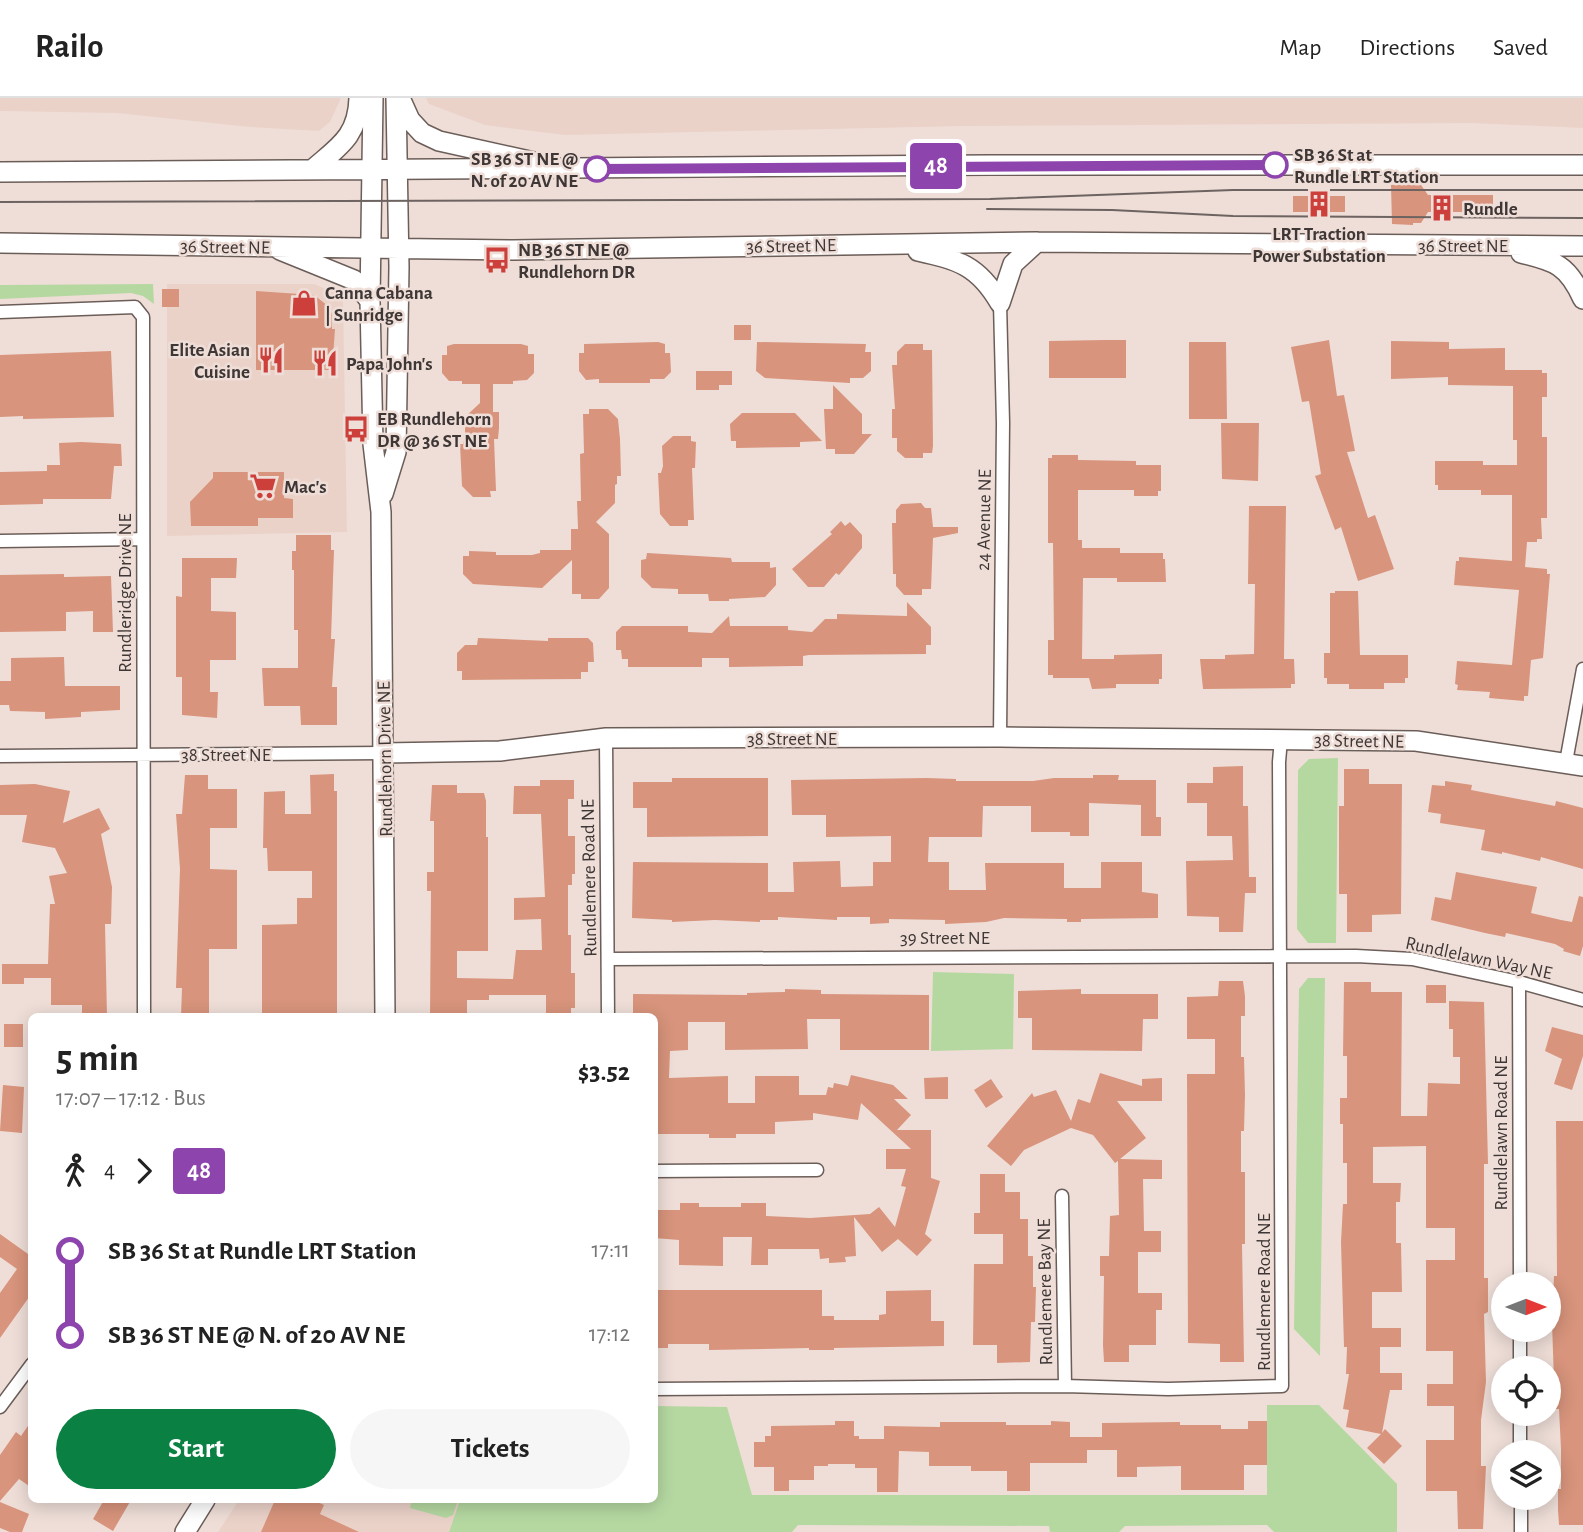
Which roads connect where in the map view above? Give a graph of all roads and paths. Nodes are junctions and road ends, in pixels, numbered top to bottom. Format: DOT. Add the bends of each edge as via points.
graph roads {
  1 [pos="359,98"];
  2 [pos="373,98"];
  3 [pos="398,98"];
  4 [pos="1583,165"];
  5 [pos="562,169"];
  6 [pos="312,170"];
  7 [pos="374,170"];
  8 [pos="396,170"];
  9 [pos="0,172"];
  10 [pos="0,243"];
  11 [pos="883,243"];
  12 [pos="1037,243"];
  13 [pos="1486,245"];
  14 [pos="1583,246"];
  15 [pos="272,247"];
  16 [pos="370,248"];
  17 [pos="399,248"];
  18 [pos="1583,299"];
  19 [pos="370,301"];
  20 [pos="1000,303"];
  21 [pos="0,312"];
  22 [pos="381,502"];
  23 [pos="144,539"];
  24 [pos="0,541"];
  25 [pos="1583,669"];
  26 [pos="1000,737"];
  27 [pos="606,738"];
  28 [pos="1281,738"];
  29 [pos="384,753"];
  30 [pos="144,754"];
  31 [pos="0,755"];
  32 [pos="1574,764"];
  33 [pos="1281,955"];
  34 [pos="608,959"];
  35 [pos="1519,982"];
  36 [pos="1583,1000"];
  37 [pos="144,1013"];
  38 [pos="384,1013"];
  39 [pos="608,1013"];
  40 [pos="817,1170"];
  41 [pos="658,1171"];
  42 [pos="1062,1196"];
  43 [pos="1520,1272"];
  44 [pos="28,1369"];
  45 [pos="1065,1386"];
  46 [pos="658,1389"];
  47 [pos="0,1407"];
  48 [pos="203,1503"];
  49 [pos="1521,1510"];
  50 [pos="185,1532"];
  51 [pos="1521,1532"];
  1 -- 6 [label="main road" via="348,139"];
  2 -- 7 [label="main road, Rundlehorn Drive NE"];
  3 -- 5 [label="main road" via="422,133 439,141"];
  3 -- 8 [label="main road, Rundlehorn Drive NE"];
  4 -- 5 [label="main road"];
  5 -- 8 [label="main road"];
  6 -- 7 [label="main road"];
  6 -- 9 [label="main road"];
  7 -- 8 [label="main road"];
  7 -- 16 [label="main road, Rundlehorn Drive NE"];
  8 -- 17 [label="main road, Rundlehorn Drive NE"];
  10 -- 15 [label="main road, 36 Street NE"];
  11 -- 12 [label="main road, 36 Street NE"];
  11 -- 17 [label="main road, 36 Street NE"];
  11 -- 20 [label="main road" via="958,260 980,274"];
  12 -- 13 [label="main road, 36 Street NE"];
  12 -- 20 [label="main road" via="1013,264"];
  13 -- 14 [label="main road, 36 Street NE"];
  13 -- 18 [label="main road" via="1552,260 1573,279"];
  15 -- 16 [label="main road, 36 Street NE"];
  15 -- 19 [label="main road" via="354,280"];
  16 -- 17 [label="main road, 36 Street NE"];
  16 -- 19 [label="main road, Rundlehorn Drive NE"];
  17 -- 22 [label="main road, Rundlehorn Drive NE" via="396,452"];
  19 -- 22 [label="main road, Rundlehorn Drive NE" via="373,444"];
  20 -- 26 [label="street, 24 Avenue NE"];
  21 -- 23 [label="street, Rundleridge Drive NE" via="135,307 143,317"];
  22 -- 29 [label="main road, Rundlehorn Drive NE"];
  23 -- 24 [label="street"];
  23 -- 30 [label="street, Rundleridge Drive NE"];
  25 -- 32 [label="street"];
  26 -- 27 [label="main road, 38 Street NE"];
  26 -- 28 [label="main road, 38 Street NE"];
  27 -- 29 [label="main road, 38 Street NE" via="500,751"];
  27 -- 34 [label="street, Rundlemere Road NE"];
  28 -- 32 [label="main road, 38 Street NE" via="1416,741"];
  28 -- 33 [label="street, Rundlemere Road NE"];
  29 -- 30 [label="street, 38 Street NE"];
  29 -- 38 [label="main road, Rundlehorn Drive NE"];
  30 -- 31 [label="street, 38 Street NE"];
  30 -- 37 [label="street, Rundleridge Drive NE"];
  33 -- 34 [label="street, 39 Street NE"];
  33 -- 35 [label="street, Rundlelawn Way NE" via="1412,959"];
  33 -- 45 [label="street, Rundlemere Road NE" via="1282,1386"];
  34 -- 39 [label="street, Rundlemere Road NE"];
  35 -- 36 [label="street, Rundlelawn Way NE"];
  35 -- 43 [label="street, Rundlelawn Road NE"];
  40 -- 41 [label="street"];
  42 -- 45 [label="street, Rundlemere Bay NE"];
  44 -- 47 [label="street"];
  45 -- 46 [label="street, Rundlemere Road NE"];
  48 -- 50 [label="main road"];
  49 -- 51 [label="street"];
}
